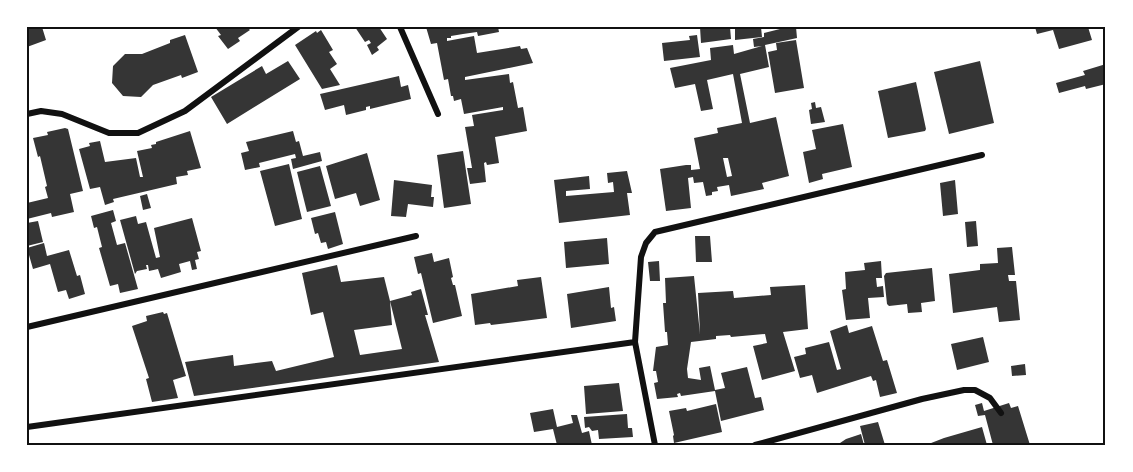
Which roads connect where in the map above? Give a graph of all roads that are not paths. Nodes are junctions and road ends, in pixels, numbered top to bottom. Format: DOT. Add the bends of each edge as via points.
graph roads {
  1 [pos="298,27"];
  2 [pos="400,27"];
  3 [pos="27,114"];
  4 [pos="438,114"];
  5 [pos="982,155"];
  6 [pos="416,236"];
  7 [pos="27,327"];
  8 [pos="635,342"];
  9 [pos="1001,413"];
  10 [pos="27,427"];
  11 [pos="655,445"];
  12 [pos="755,445"];
  1 -- 3 [label="street" via="185,111 138,133 109,133 62,114"];
  2 -- 4 [label="street"];
  5 -- 8 [label="street" via="655,232 641,257"];
  6 -- 7 [label="street"];
  8 -- 10 [label="street"];
  8 -- 11 [label="street"];
  9 -- 12 [label="street" via="990,398 975,390 964,390"];
}
